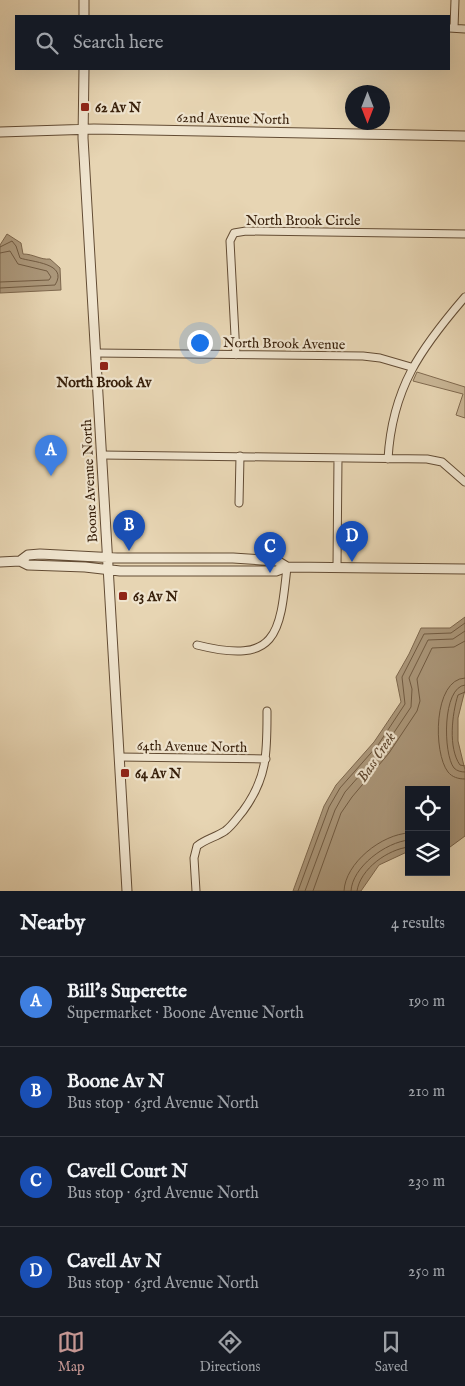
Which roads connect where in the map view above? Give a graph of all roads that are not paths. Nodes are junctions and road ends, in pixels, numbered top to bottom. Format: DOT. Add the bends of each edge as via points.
graph roads {
  1 [pos="84,0"];
  2 [pos="454,0"];
  3 [pos="84,15"];
  4 [pos="452,28"];
  5 [pos="465,28"];
  6 [pos="84,70"];
  7 [pos="83,130"];
  8 [pos="0,132"];
  9 [pos="465,136"];
  10 [pos="465,234"];
  11 [pos="465,296"];
  12 [pos="96,353"];
  13 [pos="236,355"];
  14 [pos="412,366"];
  15 [pos="102,454"];
  16 [pos="240,456"];
  17 [pos="338,458"];
  18 [pos="388,459"];
  19 [pos="465,482"];
  20 [pos="239,503"];
  21 [pos="107,558"];
  22 [pos="20,561"];
  23 [pos="0,562"];
  24 [pos="286,567"];
  25 [pos="337,567"];
  26 [pos="465,569"];
  27 [pos="109,570"];
  28 [pos="197,645"];
  29 [pos="267,711"];
  30 [pos="119,757"];
  31 [pos="266,759"];
  32 [pos="127,891"];
  33 [pos="196,891"];
  1 -- 3 [label="street"];
  2 -- 4 [label="street"];
  4 -- 5 [label="street"];
  6 -- 7 [label="street, Boone Avenue North"];
  7 -- 8 [label="street, 62nd Avenue North"];
  7 -- 9 [label="street, 62nd Avenue North"];
  7 -- 12 [label="street, Boone Avenue North"];
  10 -- 13 [label="street, North Brook Circle" via="234,233 230,241"];
  11 -- 14 [label="street"];
  12 -- 13 [label="street, North Brook Avenue"];
  12 -- 15 [label="street, Boone Avenue North"];
  13 -- 14 [label="street, North Brook Avenue" via="363,356"];
  14 -- 18 [label="street" via="391,432"];
  15 -- 16 [label="street"];
  15 -- 21 [label="street, Boone Avenue North"];
  16 -- 17 [label="street"];
  16 -- 20 [label="street"];
  17 -- 18 [label="street"];
  17 -- 25 [label="street"];
  18 -- 19 [label="street" via="435,460 449,467"];
  21 -- 22 [label="street" via="28,555"];
  21 -- 24 [label="street" via="232,558 278,561"];
  21 -- 27 [label="street, Boone Avenue North"];
  22 -- 23 [label="street"];
  22 -- 27 [label="street" via="28,565"];
  24 -- 25 [label="street"];
  24 -- 27 [label="street" via="276,571 250,572"];
  24 -- 28 [label="street" via="280,622 267,641 257,648 235,652"];
  25 -- 26 [label="street"];
  27 -- 30 [label="street, Boone Avenue North"];
  29 -- 31 [label="street"];
  30 -- 31 [label="street, 64th Avenue North"];
  30 -- 32 [label="street, Boone Avenue North"];
  31 -- 33 [label="street" via="255,793 233,824 202,842 195,851"];
}
